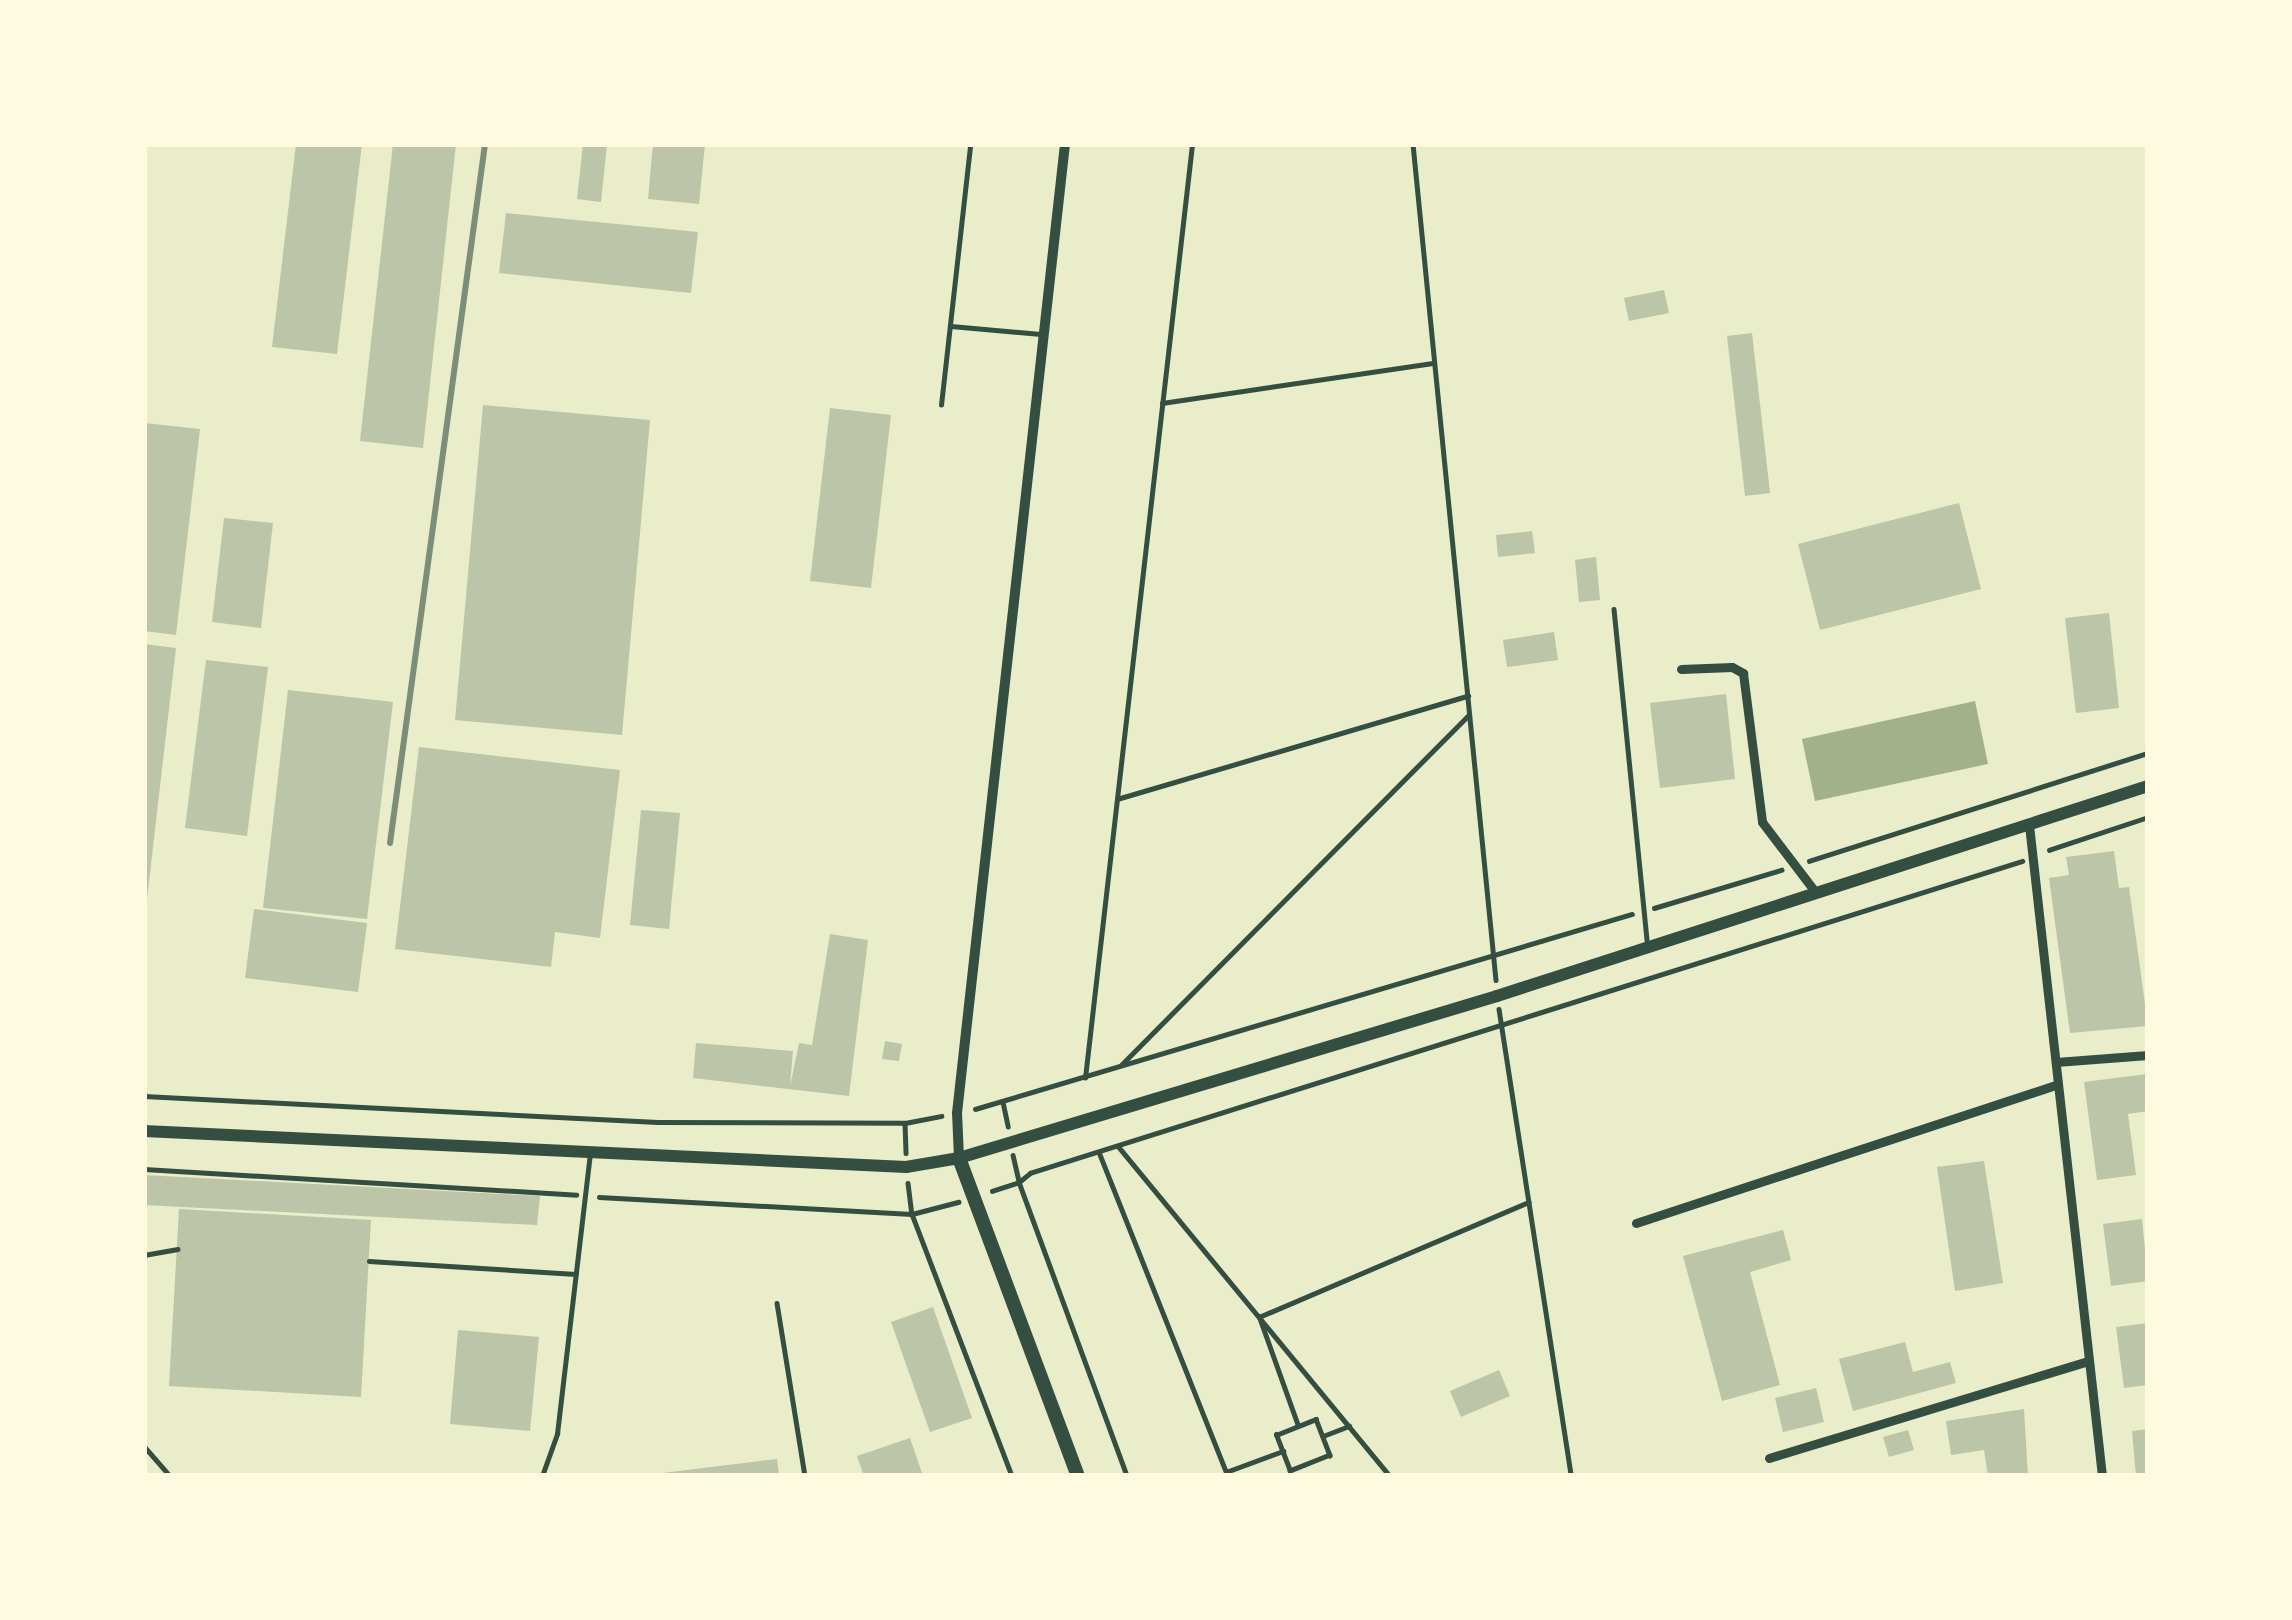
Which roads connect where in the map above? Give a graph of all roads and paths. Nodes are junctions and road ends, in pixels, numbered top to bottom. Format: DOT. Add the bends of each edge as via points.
graph roads {
  1 [pos="1065,144"];
  2 [pos="1192,144"];
  3 [pos="1412,144"];
  4 [pos="970,145"];
  5 [pos="950,326"];
  6 [pos="1047,334"];
  7 [pos="1435,363"];
  8 [pos="1162,403"];
  9 [pos="941,405"];
  10 [pos="1614,609"];
  11 [pos="1681,669"];
  12 [pos="1468,696"];
  13 [pos="1469,714"];
  14 [pos="2148,753"];
  15 [pos="2148,786"];
  16 [pos="1117,799"];
  17 [pos="2148,817"];
  18 [pos="2029,825"];
  19 [pos="2033,858"];
  20 [pos="1795,866"];
  21 [pos="1816,893"];
  22 [pos="1644,910"];
  23 [pos="1648,948"];
  24 [pos="1493,956"];
  25 [pos="1498,996"];
  26 [pos="1501,1027"];
  27 [pos="2148,1055"];
  28 [pos="2056,1062"];
  29 [pos="1118,1068"];
  30 [pos="1085,1078"];
  31 [pos="2058,1084"];
  32 [pos="144,1096"];
  33 [pos="957,1113"];
  34 [pos="905,1123"];
  35 [pos="144,1131"];
  36 [pos="1118,1146"];
  37 [pos="1099,1152"];
  38 [pos="590,1154"];
  39 [pos="959,1158"];
  40 [pos="906,1167"];
  41 [pos="144,1168"];
  42 [pos="1019,1182"];
  43 [pos="585,1196"];
  44 [pos="973,1198"];
  45 [pos="1528,1202"];
  46 [pos="912,1214"];
  47 [pos="1636,1223"];
  48 [pos="177,1249"];
  49 [pos="144,1255"];
  50 [pos="369,1261"];
  51 [pos="576,1274"];
  52 [pos="777,1303"];
  53 [pos="1259,1317"];
  54 [pos="2090,1361"];
  55 [pos="1298,1426"];
  56 [pos="1348,1426"];
  57 [pos="1323,1436"];
  58 [pos="144,1446"];
  59 [pos="1283,1451"];
  60 [pos="1769,1458"];
  61 [pos="1227,1474"];
  62 [pos="170,1476"];
  63 [pos="542,1476"];
  64 [pos="805,1476"];
  65 [pos="1012,1476"];
  66 [pos="1078,1476"];
  67 [pos="1126,1476"];
  68 [pos="1390,1476"];
  69 [pos="1571,1476"];
  70 [pos="2102,1476"];
  1 -- 6 [label="street"];
  2 -- 8 [label="path"];
  3 -- 7 [label="path"];
  4 -- 5 [label="lane"];
  5 -- 6 [label="lane"];
  5 -- 9 [label="lane"];
  6 -- 33 [label="street"];
  7 -- 8 [label="path"];
  7 -- 12 [label="path"];
  8 -- 16 [label="path"];
  10 -- 22 [label="lane"];
  11 -- 20 [label="street" via="1744,673 1762,822"];
  12 -- 13 [label="path"];
  12 -- 16 [label="path"];
  13 -- 24 [label="path"];
  13 -- 29 [label="path"];
  14 -- 20 [label="path"];
  15 -- 18 [label="main road"];
  16 -- 30 [label="path"];
  17 -- 19 [label="path"];
  18 -- 19 [label="street"];
  18 -- 21 [label="main road"];
  19 -- 26 [label="path"];
  19 -- 28 [label="street"];
  20 -- 21 [label="street"];
  20 -- 22 [label="path"];
  21 -- 23 [label="main road"];
  22 -- 23 [label="lane"];
  22 -- 24 [label="path"];
  23 -- 25 [label="main road"];
  24 -- 25 [label="path"];
  24 -- 29 [label="path"];
  25 -- 26 [label="path"];
  25 -- 39 [label="main road"];
  26 -- 36 [label="path"];
  26 -- 45 [label="path"];
  27 -- 28 [label="street"];
  28 -- 31 [label="street"];
  29 -- 30 [label="path"];
  30 -- 33 [label="path"];
  31 -- 47 [label="street"];
  31 -- 54 [label="street"];
  32 -- 34 [label="path" via="657,1122"];
  33 -- 34 [label="path"];
  33 -- 39 [label="street"];
  34 -- 40 [label="path"];
  35 -- 38 [label="main road"];
  36 -- 37 [label="path"];
  36 -- 53 [label="path"];
  37 -- 42 [label="path"];
  37 -- 61 [label="path"];
  38 -- 40 [label="main road"];
  38 -- 43 [label="lane"];
  39 -- 40 [label="main road"];
  39 -- 44 [label="main road"];
  40 -- 46 [label="path"];
  41 -- 43 [label="path"];
  42 -- 44 [label="path"];
  42 -- 67 [label="path"];
  43 -- 46 [label="path"];
  43 -- 51 [label="lane"];
  44 -- 46 [label="path"];
  44 -- 66 [label="main road"];
  45 -- 53 [label="path"];
  45 -- 69 [label="path"];
  46 -- 65 [label="path"];
  48 -- 49 [label="lane"];
  50 -- 51 [label="lane"];
  51 -- 63 [label="lane" via="557,1434"];
  52 -- 64 [label="lane"];
  53 -- 55 [label="path"];
  53 -- 56 [label="path"];
  54 -- 60 [label="street"];
  54 -- 70 [label="street"];
  55 -- 57 [label="path" via="1316,1419"];
  55 -- 59 [label="path" via="1276,1435"];
  56 -- 57 [label="path"];
  56 -- 68 [label="path"];
  57 -- 59 [label="path" via="1330,1455 1291,1471"];
  58 -- 62 [label="lane"];
  59 -- 61 [label="path"];
}
